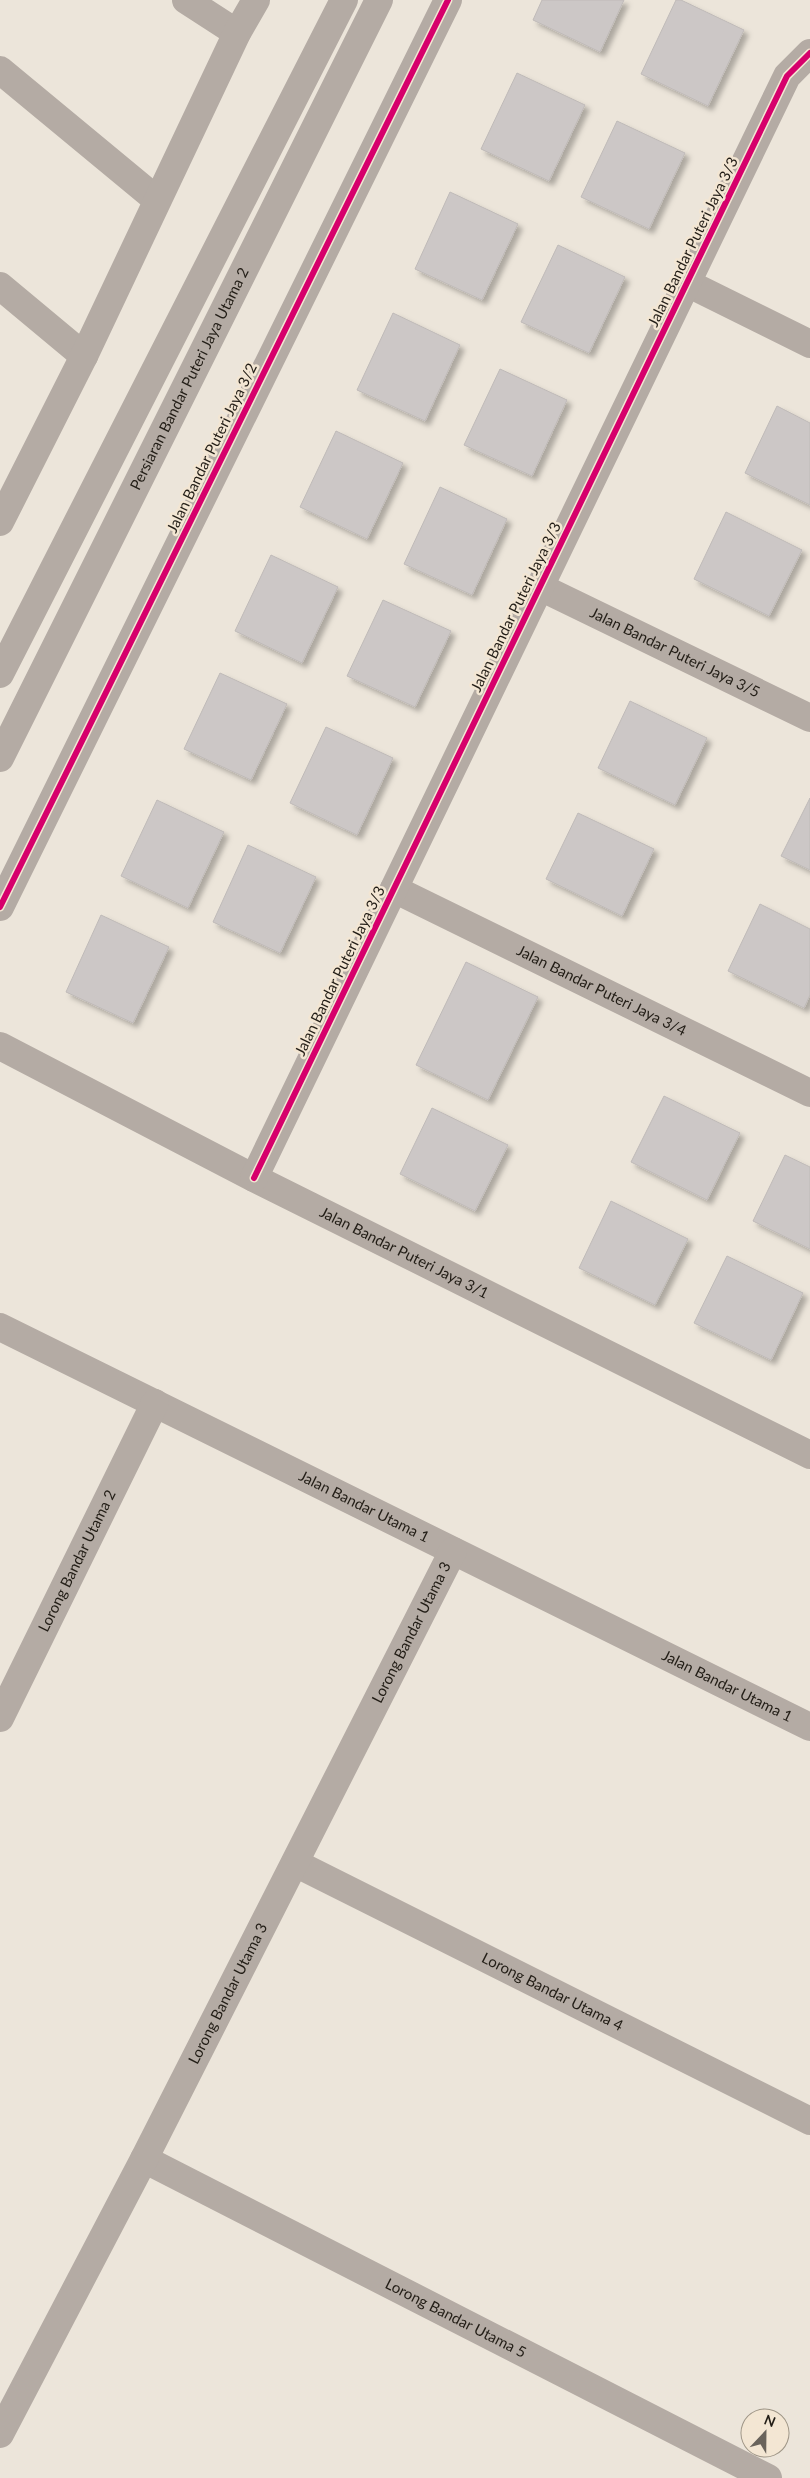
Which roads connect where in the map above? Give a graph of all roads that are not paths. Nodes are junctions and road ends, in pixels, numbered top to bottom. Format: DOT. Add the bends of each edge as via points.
graph roads {
  1 [pos="186,0"];
  2 [pos="256,0"];
  3 [pos="344,0"];
  4 [pos="380,0"];
  5 [pos="448,0"];
  6 [pos="237,33"];
  7 [pos="810,53"];
  8 [pos="0,70"];
  9 [pos="157,200"];
  10 [pos="687,283"];
  11 [pos="0,286"];
  12 [pos="810,344"];
  13 [pos="84,356"];
  14 [pos="3,508"];
  15 [pos="540,587"];
  16 [pos="0,674"];
  17 [pos="9,717"];
  18 [pos="810,718"];
  19 [pos="0,758"];
  20 [pos="394,889"];
  21 [pos="0,907"];
  22 [pos="0,1046"];
  23 [pos="810,1093"];
  24 [pos="254,1178"];
  25 [pos="0,1327"];
  26 [pos="155,1403"];
  27 [pos="810,1454"];
  28 [pos="453,1551"];
  29 [pos="0,1718"];
  30 [pos="810,1727"];
  31 [pos="295,1863"];
  32 [pos="810,2121"];
  33 [pos="144,2159"];
  34 [pos="0,2434"];
  35 [pos="768,2478"];
  1 -- 6 [label="street"];
  2 -- 6 [label="street"];
  3 -- 16 [label="street"];
  4 -- 17 [label="street, Persiaran Bandar Puteri Jaya Utama 2"];
  5 -- 21 [label="street, Jalan Bandar Puteri Jaya 3/2"];
  6 -- 9 [label="street"];
  7 -- 10 [label="street, Jalan Bandar Puteri Jaya 3/3" via="787,76"];
  8 -- 9 [label="street"];
  9 -- 13 [label="street"];
  10 -- 12 [label="street"];
  10 -- 15 [label="street, Jalan Bandar Puteri Jaya 3/3"];
  11 -- 13 [label="street"];
  13 -- 14 [label="street"];
  15 -- 18 [label="street, Jalan Bandar Puteri Jaya 3/5"];
  15 -- 20 [label="street, Jalan Bandar Puteri Jaya 3/3"];
  17 -- 19 [label="street, Persiaran Bandar Puteri Jaya Utama 2"];
  20 -- 23 [label="street, Jalan Bandar Puteri Jaya 3/4"];
  20 -- 24 [label="street, Jalan Bandar Puteri Jaya 3/3"];
  22 -- 24 [label="street, Jalan Bandar Puteri Jaya 3/1"];
  24 -- 27 [label="street, Jalan Bandar Puteri Jaya 3/1"];
  25 -- 26 [label="street, Jalan Bandar Utama 1"];
  26 -- 28 [label="street, Jalan Bandar Utama 1"];
  26 -- 29 [label="street, Lorong Bandar Utama 2"];
  28 -- 30 [label="street, Jalan Bandar Utama 1"];
  28 -- 31 [label="street, Lorong Bandar Utama 3"];
  31 -- 32 [label="street, Lorong Bandar Utama 4"];
  31 -- 33 [label="street, Lorong Bandar Utama 3"];
  33 -- 34 [label="street, Lorong Bandar Utama 3"];
  33 -- 35 [label="street, Lorong Bandar Utama 5"];
}
